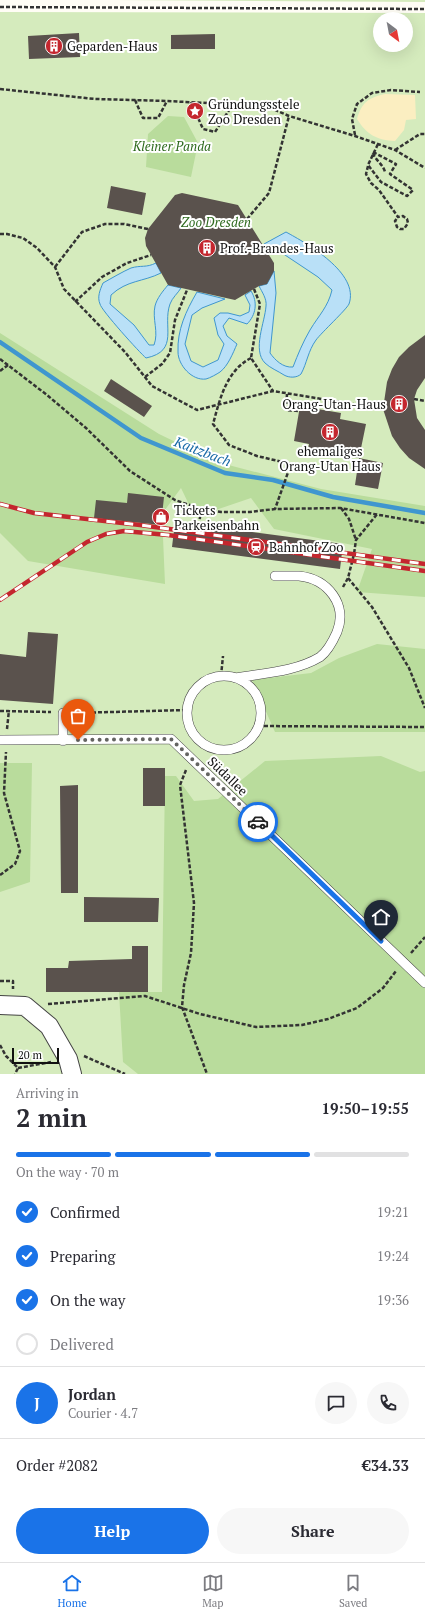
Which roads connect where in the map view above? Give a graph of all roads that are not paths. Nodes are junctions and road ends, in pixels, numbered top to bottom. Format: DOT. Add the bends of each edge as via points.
graph roads {
  1 [pos="275,576"];
  2 [pos="235,678"];
  3 [pos="63,713"];
  4 [pos="3,740"];
  5 [pos="63,741"];
  6 [pos="202,743"];
  7 [pos="191,758"];
  8 [pos="425,982"];
  9 [pos="0,1005"];
  10 [pos="72,1074"];
  1 -- 2 [label="lane" via="301,576 328,588 340,609 339,626 331,645 321,656 302,666"];
  2 -- 6 [label="lane" via="222,676 209,679 198,686 190,697 186,710 187,719 190,729"];
  2 -- 6 [label="lane" via="245,683 259,702 261,714 253,736 245,744 223,750"];
  3 -- 5 [label="lane"];
  4 -- 5 [label="lane, Südallee"];
  5 -- 7 [label="lane, Südallee" via="171,739"];
  6 -- 7 [label="lane"];
  7 -- 8 [label="lane, Südallee"];
  9 -- 10 [label="street" via="25,1006 49,1026 68,1058"];
}
